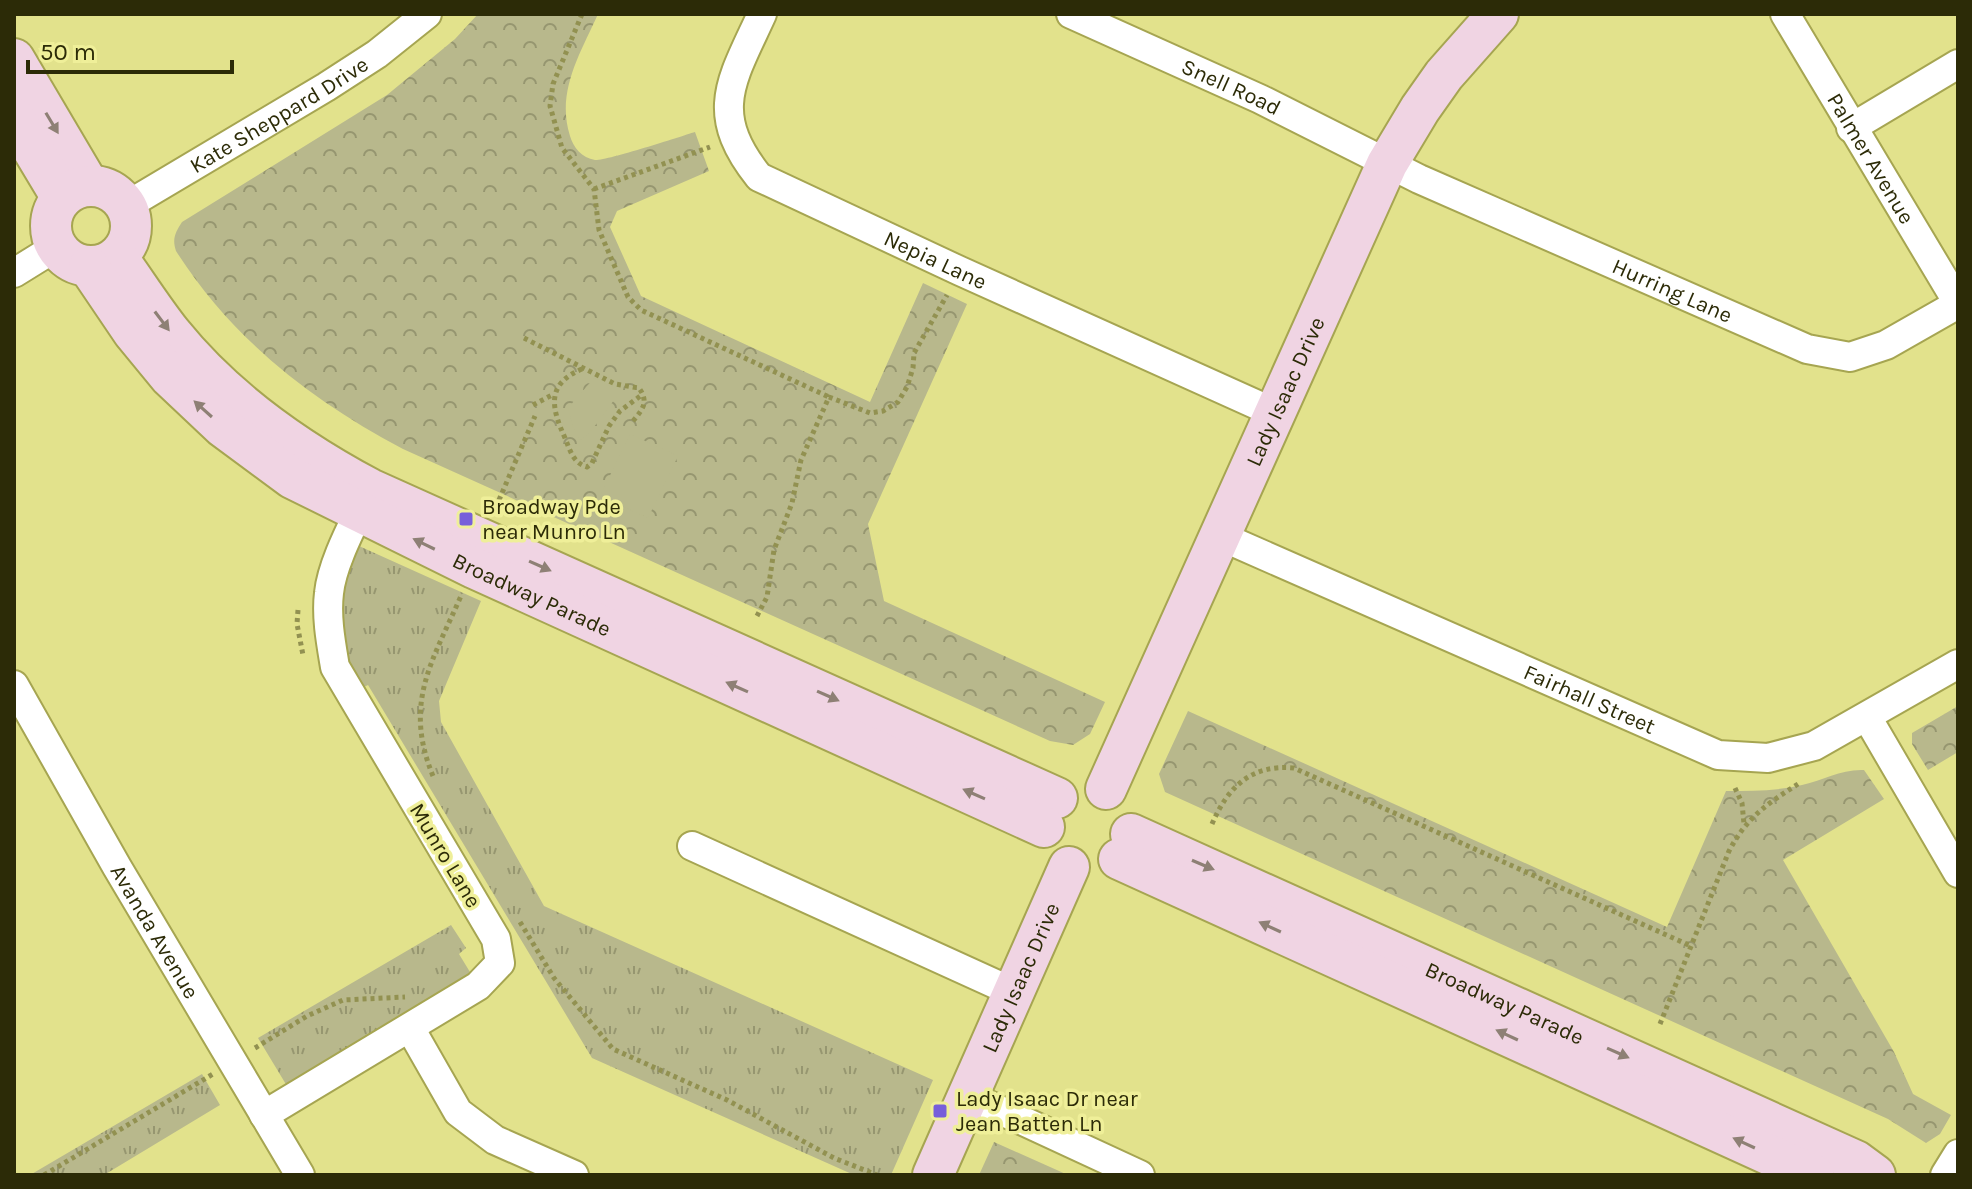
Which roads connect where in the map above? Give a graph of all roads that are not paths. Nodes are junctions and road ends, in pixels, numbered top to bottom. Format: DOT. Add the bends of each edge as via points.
graph roads {
  1 [pos="427,14"];
  2 [pos="762,14"];
  3 [pos="1071,14"];
  4 [pos="1498,14"];
  5 [pos="1785,14"];
  6 [pos="14,59"];
  7 [pos="1958,64"];
  8 [pos="14,118"];
  9 [pos="1851,128"];
  10 [pos="1387,164"];
  11 [pos="76,192"];
  12 [pos="126,206"];
  13 [pos="87,257"];
  14 [pos="14,273"];
  15 [pos="1958,304"];
  16 [pos="1275,413"];
  17 [pos="364,501"];
  18 [pos="1220,536"];
  19 [pos="1958,664"];
  20 [pos="14,685"];
  21 [pos="1867,717"];
  22 [pos="1106,789"];
  23 [pos="1050,813"];
  24 [pos="692,846"];
  25 [pos="1125,846"];
  26 [pos="1069,867"];
  27 [pos="1958,873"];
  28 [pos="1013,992"];
  29 [pos="410,1028"];
  30 [pos="967,1095"];
  31 [pos="264,1115"];
  32 [pos="1958,1154"];
  33 [pos="300,1175"];
  34 [pos="574,1175"];
  35 [pos="933,1175"];
  36 [pos="1140,1175"];
  37 [pos="1814,1175"];
  38 [pos="1875,1175"];
  39 [pos="1945,1175"];
  1 -- 12 [label="street, Kate Sheppard Drive" via="326,87"];
  2 -- 16 [label="street, Nepia Lane" via="729,91 728,110 740,153 759,177"];
  3 -- 10 [label="street, Snell Road" via="1260,99"];
  4 -- 10 [label="street, Lady Isaac Drive" via="1444,75"];
  5 -- 9 [label="street, Palmer Avenue"];
  6 -- 11 [label="street, one-way"];
  7 -- 9 [label="street"];
  8 -- 11 [label="street"];
  9 -- 15 [label="street, Palmer Avenue"];
  10 -- 15 [label="street, Hurring Lane" via="1807,349 1850,357 1886,345"];
  10 -- 16 [label="street, Lady Isaac Drive"];
  11 -- 12 [label="street" via="111,191"];
  11 -- 13 [label="street" via="54,209 51,235"];
  12 -- 13 [label="street" via="131,228 125,248"];
  13 -- 14 [label="street"];
  13 -- 17 [label="street, Broadway Parade" via="227,391"];
  16 -- 18 [label="street, Lady Isaac Drive"];
  17 -- 23 [label="street, Broadway Parade"];
  17 -- 29 [label="street, Munro Lane" via="329,591 335,667 500,951 500,963 478,986"];
  18 -- 21 [label="street, Fairhall Street" via="1718,755 1768,758 1814,746"];
  18 -- 22 [label="street, Lady Isaac Drive"];
  19 -- 21 [label="street, Fairhall Street"];
  20 -- 31 [label="street, Avanda Avenue"];
  21 -- 27 [label="street"];
  22 -- 23 [label="street" via="1093,785 1067,790"];
  22 -- 25 [label="street" via="1126,807 1131,820"];
  23 -- 26 [label="street" via="1051,851"];
  24 -- 28 [label="street"];
  25 -- 26 [label="street" via="1104,869 1086,872"];
  37 -- 25 [label="street, Broadway Parade, one-way"];
  25 -- 38 [label="street, Broadway Parade, one-way" via="1841,1154"];
  26 -- 28 [label="street, Lady Isaac Drive"];
  28 -- 30 [label="street, Lady Isaac Drive"];
  29 -- 31 [label="street, Munro Lane"];
  29 -- 34 [label="street" via="458,1112 495,1140"];
  30 -- 35 [label="street, Lady Isaac Drive"];
  30 -- 36 [label="street"];
  31 -- 33 [label="street, Avanda Avenue"];
  32 -- 39 [label="street"];
}
